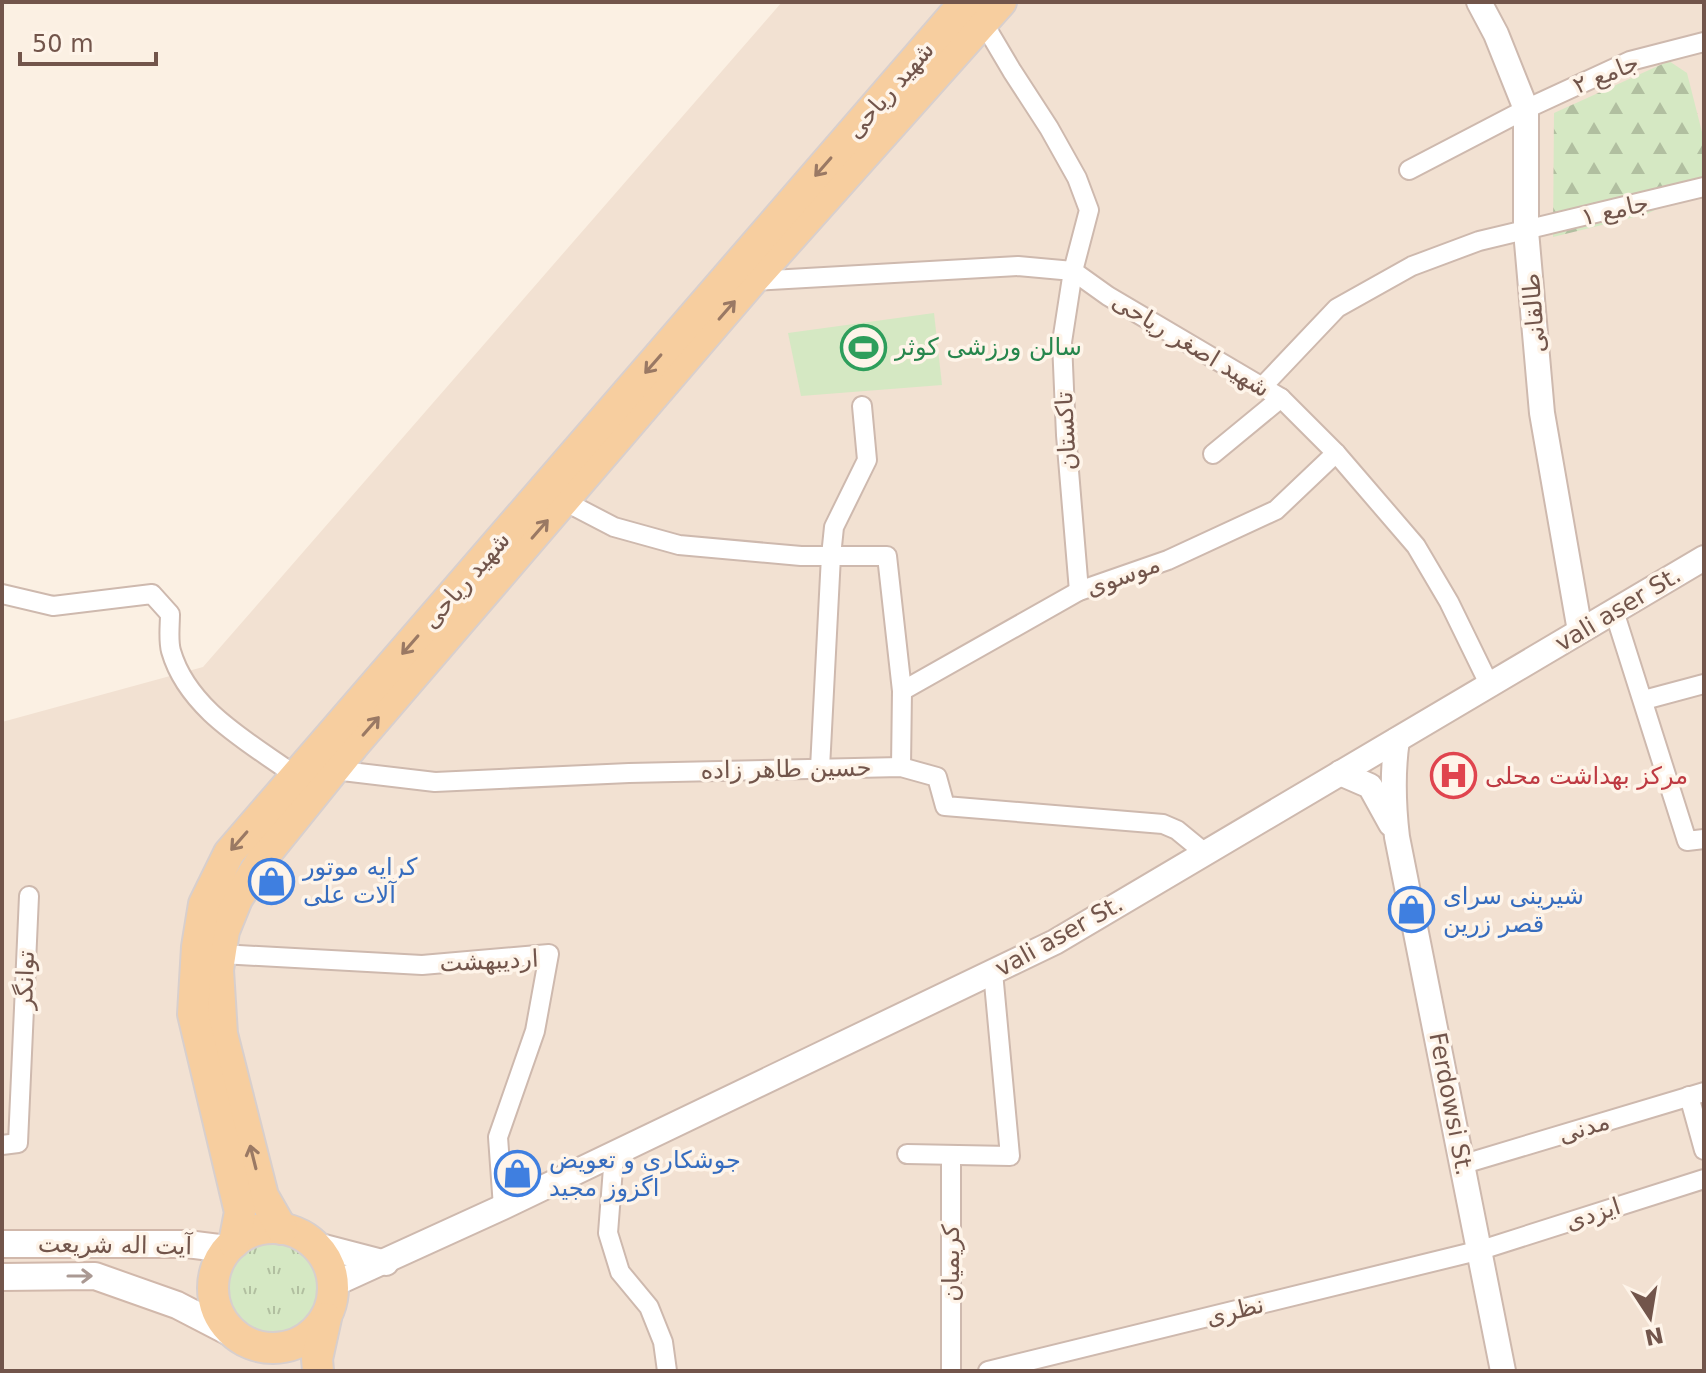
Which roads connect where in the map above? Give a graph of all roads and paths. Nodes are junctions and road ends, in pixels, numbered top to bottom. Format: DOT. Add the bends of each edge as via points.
graph roads {
  1 [pos="1479,2"];
  2 [pos="983,9"];
  3 [pos="1696,45"];
  4 [pos="1526,109"];
  5 [pos="1409,170"];
  6 [pos="1704,187"];
  7 [pos="1526,231"];
  8 [pos="1073,271"];
  9 [pos="752,281"];
  10 [pos="1262,387"];
  11 [pos="1281,398"];
  12 [pos="862,406"];
  13 [pos="1336,453"];
  14 [pos="1213,454"];
  15 [pos="564,501"];
  16 [pos="831,556"];
  17 [pos="1704,558"];
  18 [pos="1079,591"];
  19 [pos="2,594"];
  20 [pos="1614,611"];
  21 [pos="1580,631"];
  22 [pos="1489,684"];
  23 [pos="1704,684"];
  24 [pos="902,691"];
  25 [pos="1644,700"];
  26 [pos="1397,740"];
  27 [pos="901,767"];
  28 [pos="820,768"];
  29 [pos="334,770"];
  30 [pos="1340,773"];
  31 [pos="296,776"];
  32 [pos="1397,837"];
  33 [pos="1704,839"];
  34 [pos="1205,853"];
  35 [pos="29,896"];
  36 [pos="221,954"];
  37 [pos="993,972"];
  38 [pos="1696,1094"];
  39 [pos="2,1145"];
  40 [pos="1704,1150"];
  41 [pos="907,1154"];
  42 [pos="614,1155"];
  43 [pos="951,1156"];
  44 [pos="1464,1164"];
  45 [pos="1704,1179"];
  46 [pos="503,1207"];
  47 [pos="282,1229"];
  48 [pos="2,1244"];
  49 [pos="313,1244"];
  50 [pos="231,1246"];
  51 [pos="1481,1250"];
  52 [pos="386,1263"];
  53 [pos="2,1277"];
  54 [pos="330,1300"];
  55 [pos="241,1338"];
  56 [pos="267,1371"];
  57 [pos="318,1371"];
  58 [pos="667,1371"];
  59 [pos="951,1371"];
  60 [pos="988,1371"];
  61 [pos="1503,1371"];
  1 -- 4 [label="street, طالقانی"];
  2 -- 8 [label="street, تاکستان" via="1012,71 1077,178 1089,210"];
  2 -- 9 [label="main road, شهید ریاحی"];
  2 -- 31 [label="main road, شهید ریاحی, one-way"];
  3 -- 4 [label="street, جامع ۲" via="1630,61"];
  4 -- 5 [label="street, جامع ۲"];
  4 -- 7 [label="street, طالقانی"];
  6 -- 7 [label="street, جامع ۱"];
  7 -- 10 [label="street, جامع ۱" via="1479,241 1371,287 1337,308"];
  7 -- 21 [label="street, طالقانی" via="1542,413"];
  8 -- 9 [label="street" via="1018,266"];
  8 -- 10 [label="street, شهید اصغر ریاحی"];
  8 -- 18 [label="street, تاکستان" via="1062,342"];
  15 -- 9 [label="main road, شهید ریاحی, one-way"];
  10 -- 11 [label="street, شهید اصغر ریاحی"];
  11 -- 13 [label="street, شهید اصغر ریاحی"];
  11 -- 14 [label="street"];
  12 -- 16 [label="street" via="867,460 834,527"];
  13 -- 18 [label="street, موسوی" via="1276,510 1168,560"];
  13 -- 22 [label="street, شهید اصغر ریاحی" via="1416,546"];
  15 -- 16 [label="street" via="614,527 679,545"];
  29 -- 15 [label="main road, شهید ریاحی, one-way"];
  16 -- 24 [label="street" via="887,556"];
  16 -- 28 [label="street"];
  17 -- 20 [label="street, vali aser St."];
  18 -- 24 [label="street, موسوی"];
  19 -- 31 [label="street" via="53,606 152,594 170,614 171,650 191,694"];
  20 -- 21 [label="street, vali aser St."];
  20 -- 25 [label="street"];
  21 -- 22 [label="street, vali aser St."];
  22 -- 26 [label="street, vali aser St."];
  23 -- 25 [label="street"];
  24 -- 27 [label="street"];
  25 -- 33 [label="street" via="1687,841"];
  26 -- 30 [label="street, vali aser St."];
  26 -- 32 [label="street, Ferdowsi St." via="1392,794"];
  27 -- 28 [label="street, حسین طاهر زاده"];
  27 -- 34 [label="street, حسین طاهر زاده" via="937,777 945,806 1163,824"];
  28 -- 29 [label="street, حسین طاهر زاده" via="435,782"];
  29 -- 36 [label="main road, شهید ریاحی" via="265,855 237,899"];
  30 -- 32 [label="street, Ferdowsi St." via="1370,786"];
  30 -- 34 [label="street, vali aser St."];
  31 -- 50 [label="main road, شهید ریاحی, one-way" via="229,853 204,904 197,947 193,1014 240,1212"];
  32 -- 44 [label="street, Ferdowsi St."];
  34 -- 37 [label="street, vali aser St." via="1055,942"];
  35 -- 39 [label="street, توانگر" via="18,1143"];
  36 -- 46 [label="street, اردیبهشت" via="422,965 549,954 535,1031 498,1137"];
  47 -- 36 [label="main road, شهید ریاحی, one-way" via="263,1196 228,1062 222,1034"];
  37 -- 42 [label="street, vali aser St."];
  37 -- 43 [label="street" via="1010,1156"];
  38 -- 40 [label="street"];
  38 -- 44 [label="street, مدنی"];
  41 -- 43 [label="street"];
  42 -- 46 [label="street, vali aser St."];
  42 -- 58 [label="street" via="608,1233 620,1272 649,1307 663,1342"];
  43 -- 59 [label="street, کریمیان"];
  44 -- 51 [label="street, Ferdowsi St."];
  45 -- 51 [label="street, ایزدی"];
  46 -- 52 [label="street, vali aser St."];
  47 -- 49 [label="main road"];
  47 -- 50 [label="main road" via="249,1234"];
  48 -- 50 [label="main road, آیت اله شریعت"];
  49 -- 52 [label="street"];
  49 -- 54 [label="main road" via="325,1259"];
  50 -- 55 [label="main road" via="217,1265 214,1302 221,1319"];
  51 -- 60 [label="street, نظری"];
  51 -- 61 [label="street, Ferdowsi St."];
  52 -- 54 [label="street, vali aser St."];
  53 -- 55 [label="main road, آیت اله شریعت, one-way" via="95,1276 177,1305"];
  54 -- 55 [label="main road" via="317,1329 303,1341 267,1348"];
  54 -- 57 [label="main road"];
  55 -- 56 [label="main road"];
}
